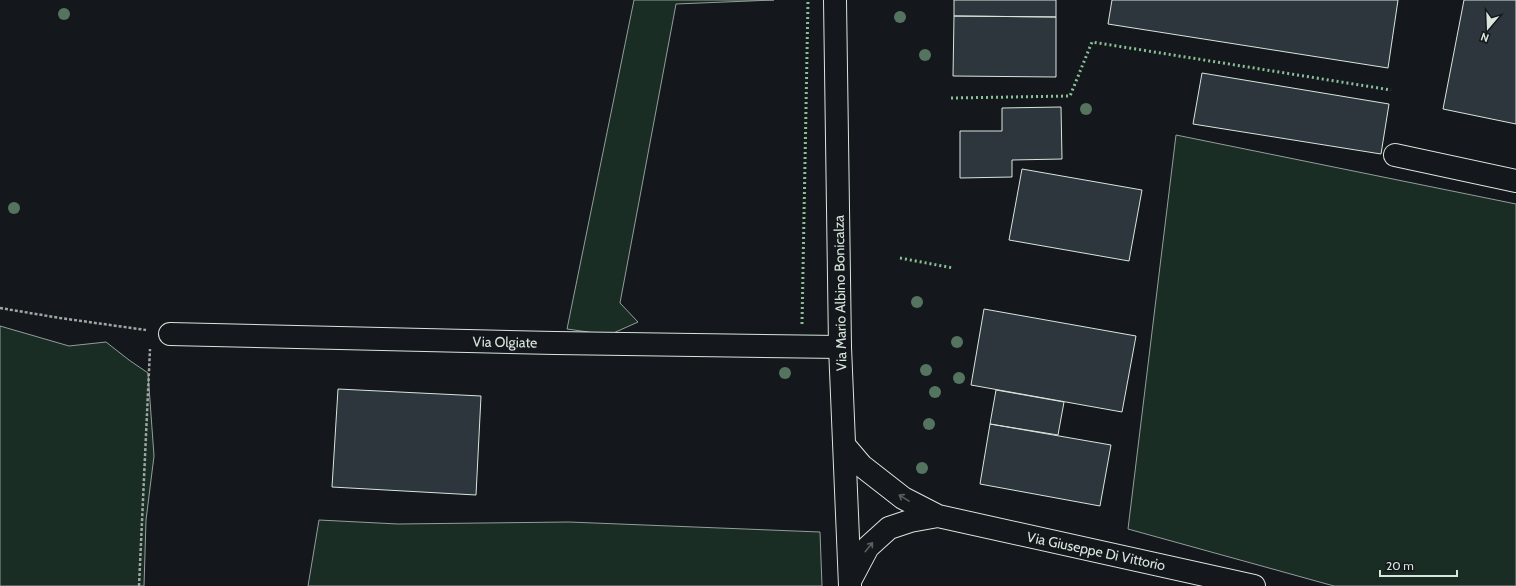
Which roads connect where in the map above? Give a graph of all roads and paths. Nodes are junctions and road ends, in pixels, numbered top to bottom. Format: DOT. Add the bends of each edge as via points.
graph roads {
  1 [pos="835,0"];
  2 [pos="1395,155"];
  3 [pos="1516,181"];
  4 [pos="0,308"];
  5 [pos="161,332"];
  6 [pos="840,346"];
  7 [pos="845,446"];
  8 [pos="938,516"];
  9 [pos="850,583"];
  10 [pos="139,586"];
  11 [pos="1254,586"];
  1 -- 6 [label="street, Via Mario Albino Bonicalza"];
  2 -- 3 [label="street"];
  4 -- 5 [label="path"];
  5 -- 6 [label="street, Via Olgiate" via="547,343"];
  5 -- 10 [label="path"];
  6 -- 7 [label="street, Via Mario Albino Bonicalza"];
  8 -- 7 [label="street, Via Giuseppe Di Vittorio, one-way" via="904,498 862,466"];
  7 -- 9 [label="street, Via Mario Albino Bonicalza"];
  9 -- 8 [label="street, Via Giuseppe Di Vittorio, one-way" via="868,547 889,528"];
  8 -- 11 [label="street, Via Giuseppe Di Vittorio"];
}
